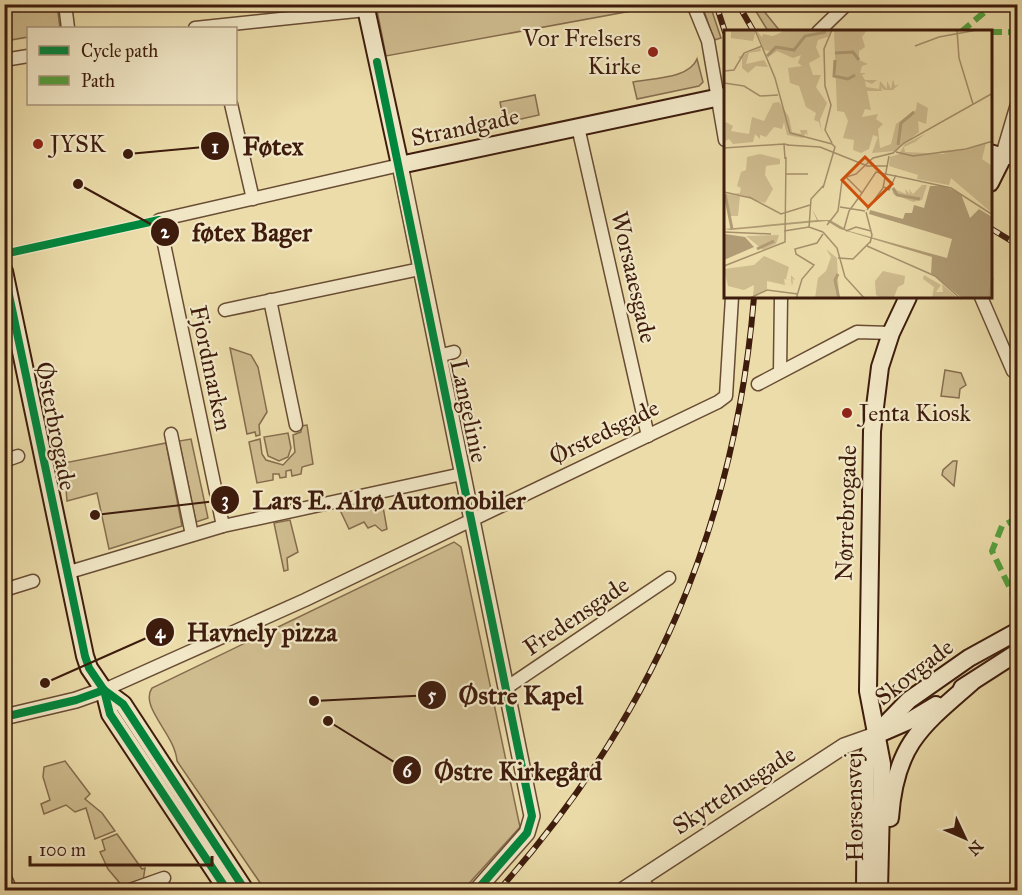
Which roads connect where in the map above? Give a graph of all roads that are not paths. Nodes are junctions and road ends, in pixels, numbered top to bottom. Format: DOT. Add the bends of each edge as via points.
graph roads {
  1 [pos="65,4"];
  2 [pos="693,4"];
  3 [pos="847,4"];
  4 [pos="366,7"];
  5 [pos="68,27"];
  6 [pos="214,27"];
  7 [pos="820,30"];
  8 [pos="27,56"];
  9 [pos="4,60"];
  10 [pos="721,97"];
  11 [pos="231,105"];
  12 [pos="1017,106"];
  13 [pos="578,127"];
  14 [pos="724,129"];
  15 [pos="1004,156"];
  16 [pos="400,165"];
  17 [pos="992,179"];
  18 [pos="253,199"];
  19 [pos="159,220"];
  20 [pos="420,269"];
  21 [pos="4,271"];
  22 [pos="732,298"];
  23 [pos="781,298"];
  24 [pos="908,298"];
  25 [pos="981,298"];
  26 [pos="270,300"];
  27 [pos="225,310"];
  28 [pos="891,333"];
  29 [pos="454,352"];
  30 [pos="438,356"];
  31 [pos="1013,371"];
  32 [pos="780,372"];
  33 [pos="758,384"];
  34 [pos="296,425"];
  35 [pos="171,434"];
  36 [pos="648,436"];
  37 [pos="18,456"];
  38 [pos="4,461"];
  39 [pos="462,474"];
  40 [pos="472,522"];
  41 [pos="223,526"];
  42 [pos="192,535"];
  43 [pos="66,573"];
  44 [pos="669,579"];
  45 [pos="33,581"];
  46 [pos="4,590"];
  47 [pos="1017,631"];
  48 [pos="1017,652"];
  49 [pos="971,682"];
  50 [pos="506,688"];
  51 [pos="104,690"];
  52 [pos="4,717"];
  53 [pos="875,735"];
  54 [pos="164,878"];
  55 [pos="4,879"];
  56 [pos="646,885"];
  57 [pos="9,891"];
  58 [pos="130,891"];
  59 [pos="227,891"];
  60 [pos="245,891"];
  61 [pos="477,891"];
  62 [pos="623,891"];
  63 [pos="865,891"];
  64 [pos="879,891"];
  65 [pos="886,891"];
  1 -- 5 [label="street"];
  2 -- 10 [label="street" via="708,41"];
  3 -- 7 [label="street"];
  4 -- 6 [label="street"];
  4 -- 16 [label="main road, Langelinie"];
  8 -- 9 [label="street"];
  10 -- 13 [label="main road, Strandgade"];
  10 -- 14 [label="street"];
  11 -- 18 [label="street"];
  12 -- 15 [label="street"];
  13 -- 16 [label="main road, Strandgade"];
  13 -- 36 [label="street, Worsaaesgade"];
  15 -- 17 [label="main road"];
  16 -- 18 [label="street, Strandgade"];
  16 -- 20 [label="street, Langelinie"];
  18 -- 19 [label="street, Strandgade"];
  19 -- 41 [label="street, Fjordmarken"];
  20 -- 26 [label="street"];
  20 -- 30 [label="street, Langelinie"];
  21 -- 43 [label="main road, Østerbrogade"];
  22 -- 36 [label="street, Ørstedsgade" via="726,396"];
  23 -- 32 [label="street"];
  24 -- 28 [label="main road, Nørrebrogade"];
  25 -- 31 [label="street"];
  26 -- 27 [label="street"];
  26 -- 34 [label="street"];
  28 -- 32 [label="street" via="857,332"];
  28 -- 53 [label="main road, Nørrebrogade" via="879,367 874,399 871,464 868,691"];
  29 -- 30 [label="street, Langelinie"];
  30 -- 39 [label="street, Langelinie"];
  32 -- 33 [label="street"];
  35 -- 42 [label="street"];
  36 -- 40 [label="street, Ørstedsgade"];
  37 -- 38 [label="street"];
  39 -- 40 [label="street, Langelinie"];
  39 -- 41 [label="street"];
  40 -- 50 [label="street, Langelinie"];
  40 -- 51 [label="street, Ørstedsgade"];
  41 -- 42 [label="street"];
  42 -- 43 [label="street"];
  43 -- 51 [label="main road, Østerbrogade" via="89,669"];
  44 -- 50 [label="street, Fredensgade"];
  45 -- 46 [label="street"];
  47 -- 53 [label="main road, Skovgade" via="969,658 909,700"];
  48 -- 49 [label="main road, Skovgade"];
  49 -- 53 [label="main road, Skovgade" via="911,720"];
  49 -- 65 [label="main road, Skovgade" via="912,738 904,753 890,810"];
  50 -- 61 [label="street, Langelinie" via="532,820 527,833"];
  51 -- 52 [label="street, Ørstedsgade"];
  51 -- 59 [label="main road, Østerbrogade" via="110,714"];
  51 -- 60 [label="main road, Østerbrogade" via="123,704"];
  53 -- 56 [label="street, Skyttehusgade" via="844,746"];
  53 -- 63 [label="main road, Horsensvej" via="866,762"];
  53 -- 64 [label="main road, Horsensvej" via="882,764"];
  54 -- 58 [label="street"];
  55 -- 57 [label="street"];
  56 -- 62 [label="street, Skyttehusgade"];
}
